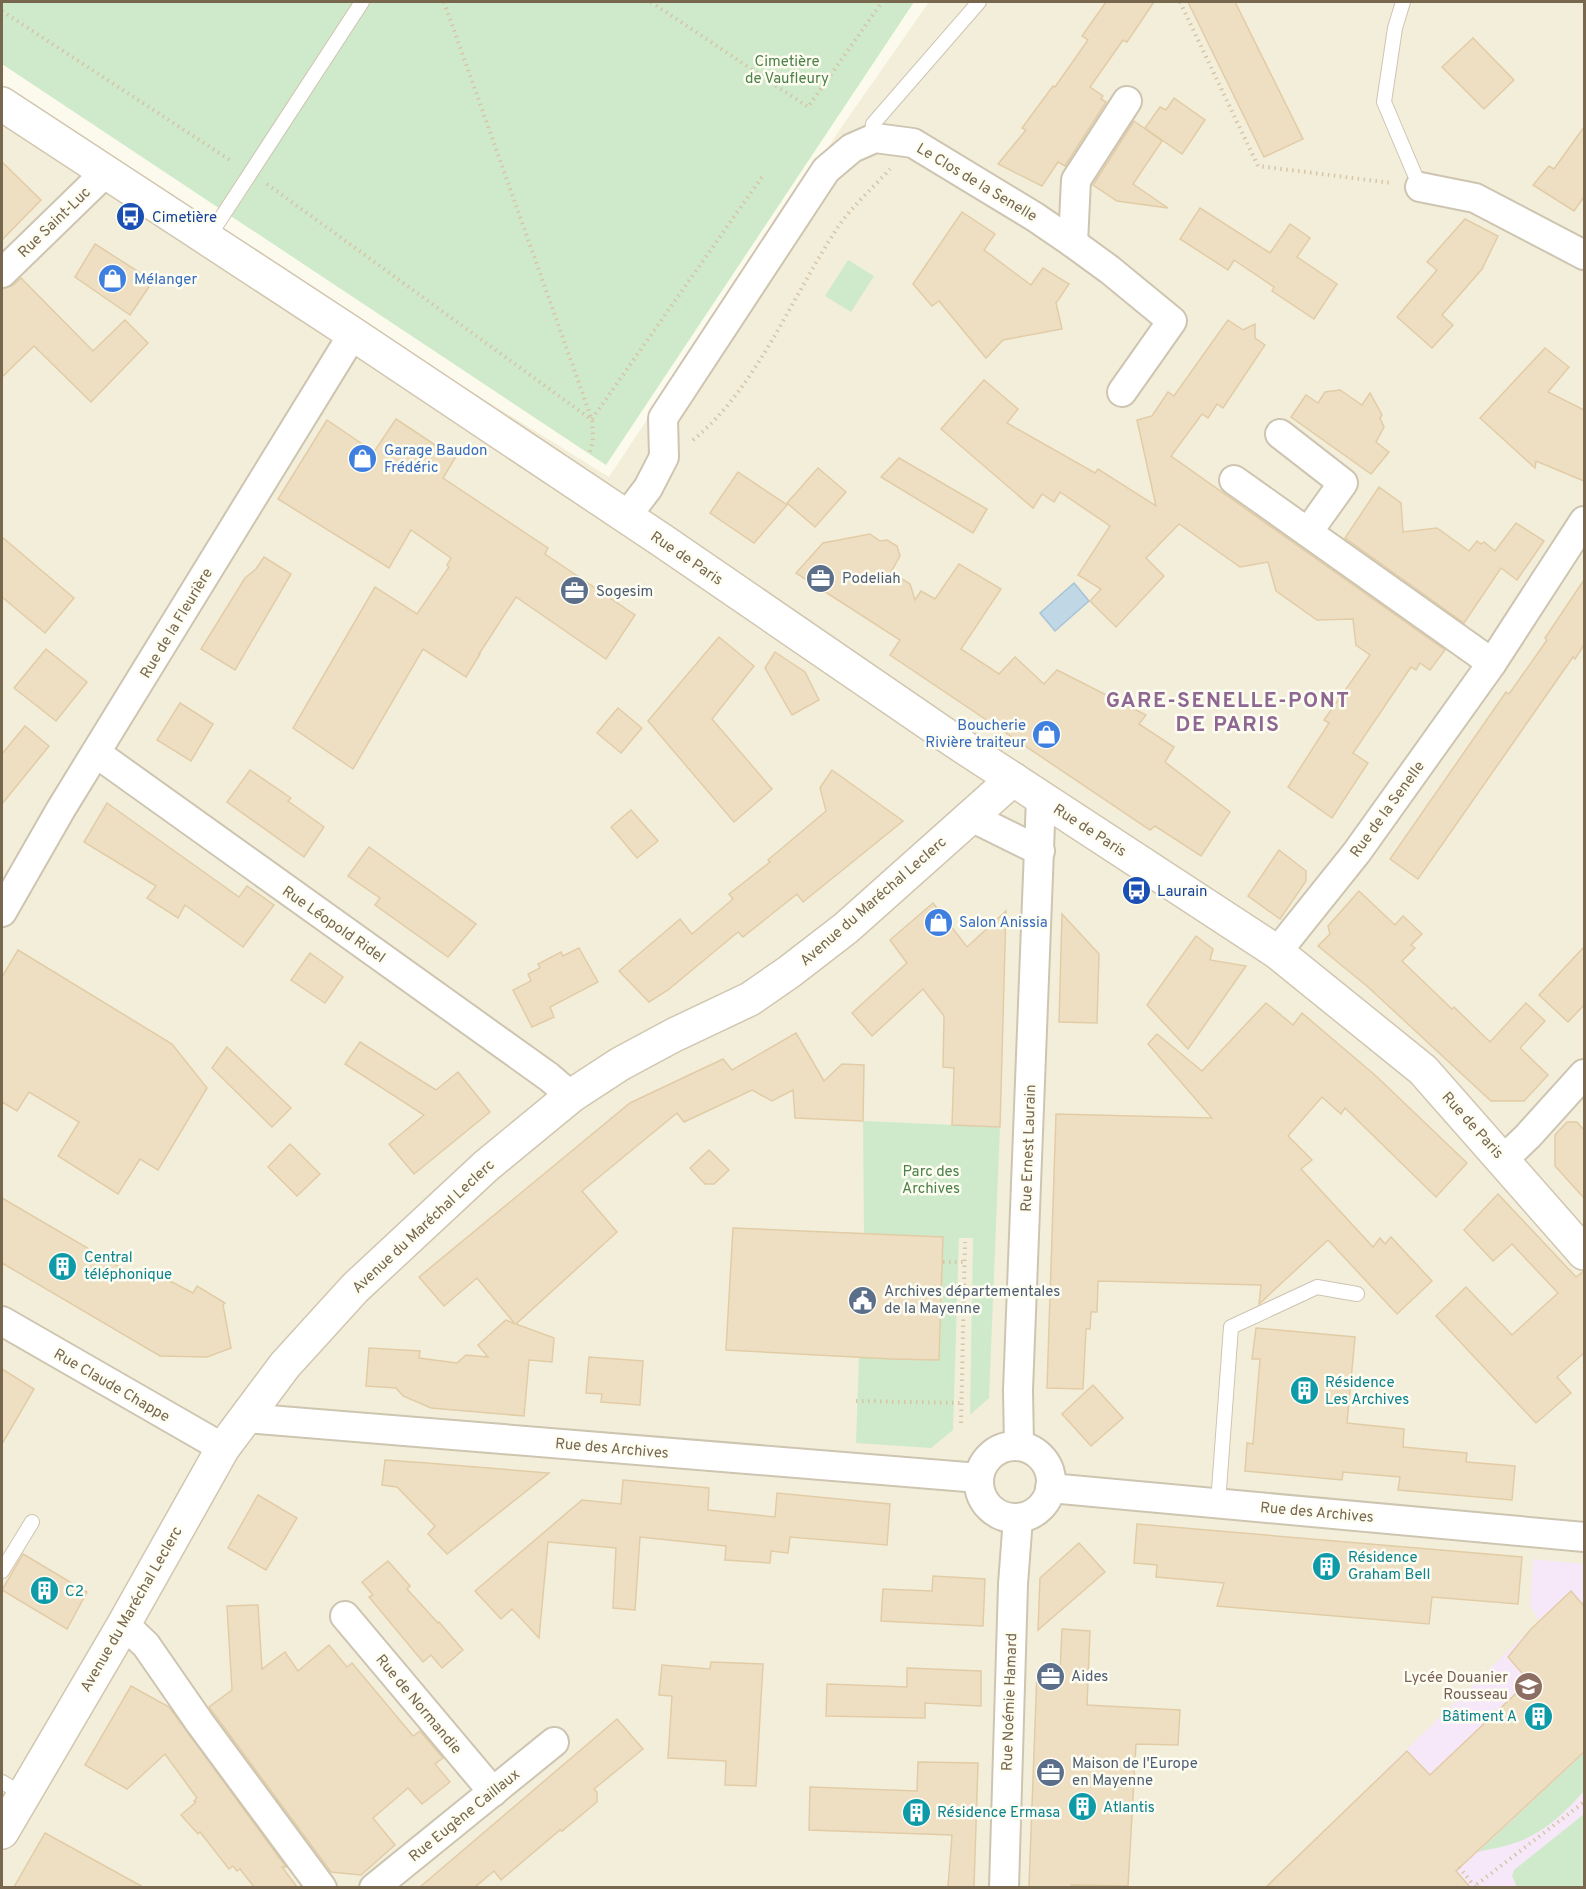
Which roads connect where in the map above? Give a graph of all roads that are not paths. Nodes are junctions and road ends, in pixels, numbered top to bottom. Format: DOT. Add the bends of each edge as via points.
graph roads {
  1 [pos="362,2"];
  2 [pos="979,2"];
  3 [pos="1402,2"];
  4 [pos="1127,102"];
  5 [pos="2,105"];
  6 [pos="870,140"];
  7 [pos="106,172"];
  8 [pos="1420,187"];
  9 [pos="207,240"];
  10 [pos="1073,243"];
  11 [pos="1584,255"];
  12 [pos="2,273"];
  13 [pos="353,334"];
  14 [pos="1122,392"];
  15 [pos="1280,434"];
  16 [pos="1234,480"];
  17 [pos="626,517"];
  18 [pos="1584,521"];
  19 [pos="1308,532"];
  20 [pos="1492,663"];
  21 [pos="96,753"];
  22 [pos="1013,780"];
  23 [pos="1041,798"];
  24 [pos="971,817"];
  25 [pos="1040,851"];
  26 [pos="2,912"];
  27 [pos="1277,952"];
  28 [pos="1584,1074"];
  29 [pos="571,1096"];
  30 [pos="1503,1160"];
  31 [pos="1584,1253"];
  32 [pos="1357,1294"];
  33 [pos="2,1321"];
  34 [pos="245,1418"];
  35 [pos="1019,1446"];
  36 [pos="223,1448"];
  37 [pos="979,1478"];
  38 [pos="1050,1488"];
  39 [pos="1218,1503"];
  40 [pos="1018,1518"];
  41 [pos="32,1522"];
  42 [pos="1584,1537"];
  43 [pos="2,1571"];
  44 [pos="345,1616"];
  45 [pos="124,1624"];
  46 [pos="554,1742"];
  47 [pos="13,1789"];
  48 [pos="493,1792"];
  49 [pos="2,1832"];
  50 [pos="322,1887"];
  51 [pos="374,1887"];
  52 [pos="1004,1887"];
  1 -- 9 [label="lane"];
  2 -- 6 [label="lane" via="873,124"];
  3 -- 8 [label="lane" via="1384,102"];
  4 -- 10 [label="street" via="1076,180"];
  5 -- 7 [label="main road, Rue de Paris"];
  6 -- 10 [label="street, Le Clos de la Senelle" via="913,143"];
  6 -- 17 [label="street" via="852,148 826,170 663,418 664,457 648,488"];
  7 -- 9 [label="main road, Rue de Paris"];
  7 -- 12 [label="street, Rue Saint-Luc"];
  8 -- 11 [label="street" via="1475,198"];
  9 -- 13 [label="main road, Rue de Paris"];
  10 -- 14 [label="street, Le Clos de la Senelle" via="1172,321"];
  13 -- 17 [label="main road, Rue de Paris"];
  13 -- 21 [label="street, Rue de la Fleurière"];
  15 -- 19 [label="street" via="1342,483"];
  16 -- 19 [label="street"];
  17 -- 22 [label="main road, Rue de Paris"];
  18 -- 20 [label="street, Rue de la Senelle"];
  19 -- 20 [label="street"];
  20 -- 27 [label="street, Rue de la Senelle" via="1357,852"];
  21 -- 26 [label="street, Rue de la Fleurière"];
  21 -- 29 [label="street, Rue Léopold Ridel"];
  22 -- 23 [label="main road, Rue de Paris"];
  22 -- 24 [label="main road, Avenue du Maréchal Leclerc"];
  23 -- 25 [label="street, Rue Ernest Laurain"];
  23 -- 27 [label="main road, Rue de Paris"];
  24 -- 25 [label="street"];
  24 -- 29 [label="main road, Avenue du Maréchal Leclerc" via="846,928 789,972 750,999 620,1064"];
  25 -- 35 [label="street, Rue Ernest Laurain"];
  27 -- 30 [label="main road, Rue de Paris" via="1423,1070"];
  28 -- 30 [label="street"];
  29 -- 34 [label="main road, Avenue du Maréchal Leclerc" via="486,1166 355,1288 285,1365"];
  30 -- 31 [label="main road, Rue de Paris"];
  32 -- 39 [label="lane" via="1317,1287 1231,1327"];
  33 -- 36 [label="street, Rue Claude Chappe"];
  34 -- 36 [label="main road, Avenue du Maréchal Leclerc"];
  34 -- 37 [label="street, Rue des Archives"];
  35 -- 37 [label="street" via="1007,1446 988,1457"];
  35 -- 38 [label="street" via="1030,1449 1047,1465"];
  36 -- 45 [label="main road, Avenue du Maréchal Leclerc"];
  37 -- 40 [label="street" via="989,1507"];
  38 -- 39 [label="street, Rue des Archives"];
  38 -- 40 [label="street" via="1039,1508"];
  39 -- 42 [label="street, Rue des Archives"];
  40 -- 52 [label="street, Rue Noémie Hamard"];
  41 -- 43 [label="lane"];
  44 -- 48 [label="street, Rue de Normandie"];
  45 -- 47 [label="main road, Avenue du Maréchal Leclerc"];
  45 -- 50 [label="street" via="146,1645"];
  46 -- 48 [label="street, Rue Eugène Caillaux"];
  47 -- 49 [label="main road, Avenue du Maréchal Leclerc"];
  48 -- 51 [label="street, Rue Eugène Caillaux"];
}
